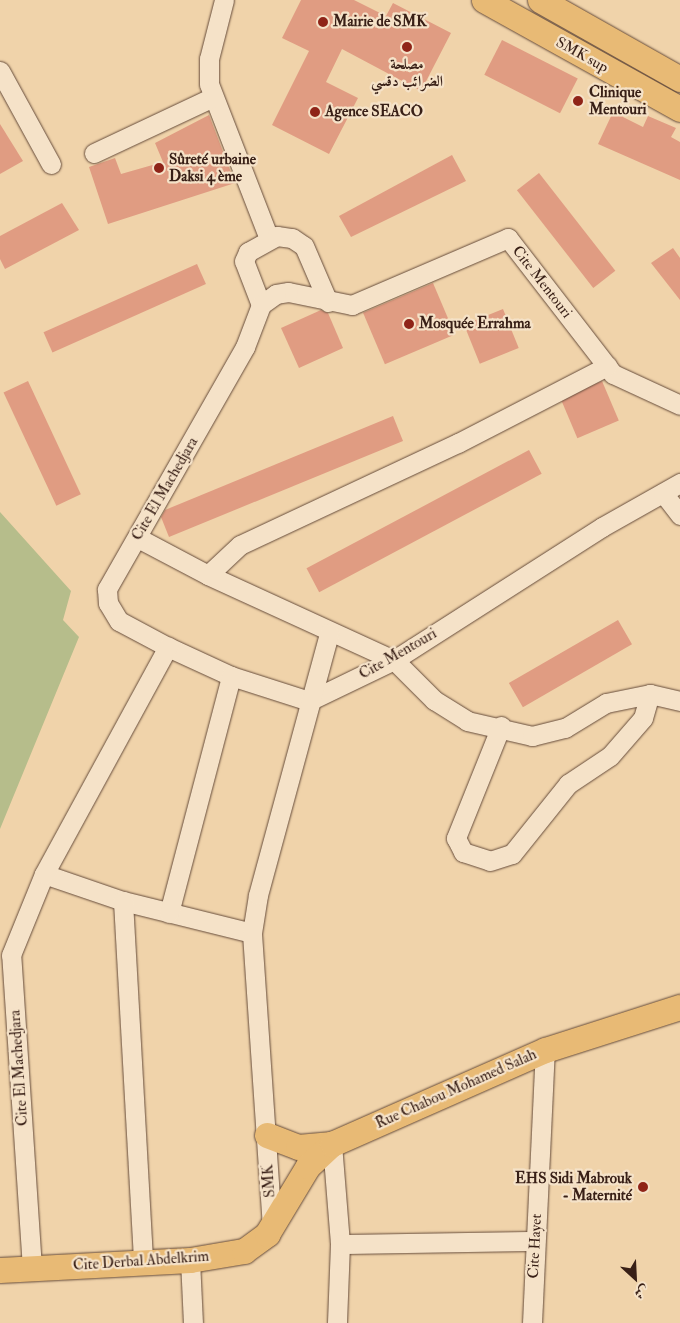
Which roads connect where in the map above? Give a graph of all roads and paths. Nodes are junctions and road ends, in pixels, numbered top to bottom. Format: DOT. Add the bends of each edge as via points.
graph roads {
  1 [pos="224,0"];
  2 [pos="484,0"];
  3 [pos="540,0"];
  4 [pos="0,71"];
  5 [pos="680,79"];
  6 [pos="213,97"];
  7 [pos="680,110"];
  8 [pos="94,153"];
  9 [pos="51,164"];
  10 [pos="269,239"];
  11 [pos="328,302"];
  12 [pos="261,305"];
  13 [pos="607,366"];
  14 [pos="680,405"];
  15 [pos="680,483"];
  16 [pos="663,493"];
  17 [pos="680,515"];
  18 [pos="138,538"];
  19 [pos="208,575"];
  20 [pos="329,633"];
  21 [pos="168,648"];
  22 [pos="394,660"];
  23 [pos="231,676"];
  24 [pos="650,694"];
  25 [pos="309,701"];
  26 [pos="680,701"];
  27 [pos="501,726"];
  28 [pos="44,874"];
  29 [pos="123,902"];
  30 [pos="169,913"];
  31 [pos="252,933"];
  32 [pos="680,1007"];
  33 [pos="546,1050"];
  34 [pos="267,1135"];
  35 [pos="332,1144"];
  36 [pos="272,1227"];
  37 [pos="534,1241"];
  38 [pos="340,1244"];
  39 [pos="190,1260"];
  40 [pos="143,1261"];
  41 [pos="32,1268"];
  42 [pos="0,1270"];
  43 [pos="193,1323"];
  44 [pos="337,1323"];
  45 [pos="532,1323"];
  1 -- 6 [label="street" via="209,59"];
  2 -- 7 [label="main road, SMK sup"];
  3 -- 5 [label="main road"];
  4 -- 9 [label="street"];
  6 -- 8 [label="street"];
  6 -- 10 [label="street"];
  10 -- 11 [label="street" via="285,236 304,246"];
  10 -- 12 [label="street" via="248,252 244,261"];
  11 -- 12 [label="street, Cite Mentouri" via="288,292 276,294"];
  11 -- 13 [label="street, Cite Mentouri" via="352,304 365,301 508,238"];
  12 -- 18 [label="street, Cite El Machedjara" via="245,347"];
  13 -- 14 [label="street, Cite Mentouri" via="613,374"];
  13 -- 19 [label="street" via="458,443 240,546"];
  15 -- 16 [label="street, Cite Mentouri"];
  16 -- 17 [label="street"];
  16 -- 22 [label="street, Cite Mentouri"];
  18 -- 19 [label="street"];
  18 -- 21 [label="street, Cite El Machedjara" via="108,589 108,603 119,621"];
  19 -- 20 [label="street"];
  20 -- 22 [label="street" via="361,643"];
  20 -- 25 [label="street"];
  21 -- 23 [label="street, Cite El Machedjara"];
  21 -- 28 [label="street, Cite El Machedjara"];
  22 -- 25 [label="street, Cite Mentouri"];
  22 -- 27 [label="street" via="434,700 467,722"];
  23 -- 25 [label="street, Cite El Machedjara"];
  23 -- 30 [label="street"];
  24 -- 26 [label="street"];
  24 -- 27 [label="street" via="606,703 565,728 532,736"];
  24 -- 27 [label="street" via="643,718 610,756 568,784 512,854 490,861 463,852 456,838"];
  25 -- 31 [label="street" via="258,895"];
  28 -- 29 [label="street"];
  28 -- 41 [label="street, Cite El Machedjara" via="11,955"];
  29 -- 30 [label="street"];
  29 -- 40 [label="street"];
  30 -- 31 [label="street"];
  31 -- 34 [label="street"];
  32 -- 33 [label="main road, Rue Chabou Mohamed Salah"];
  33 -- 35 [label="main road, Rue Chabou Mohamed Salah"];
  33 -- 37 [label="street, Cite Hayet"];
  34 -- 35 [label="main road" via="298,1147"];
  34 -- 36 [label="street, SMK"];
  35 -- 36 [label="main road, Rue Chabou Mohamed Salah" via="308,1166"];
  35 -- 38 [label="street"];
  36 -- 39 [label="main road, Cite Derbal Abdelkrim" via="260,1241 244,1251"];
  37 -- 38 [label="street"];
  37 -- 45 [label="street, Cite Hayet"];
  38 -- 44 [label="street"];
  39 -- 40 [label="main road, Cite Derbal Abdelkrim"];
  39 -- 43 [label="street"];
  40 -- 41 [label="main road, Cite Derbal Abdelkrim"];
  41 -- 42 [label="main road, Cite Derbal Abdelkrim"];
}
